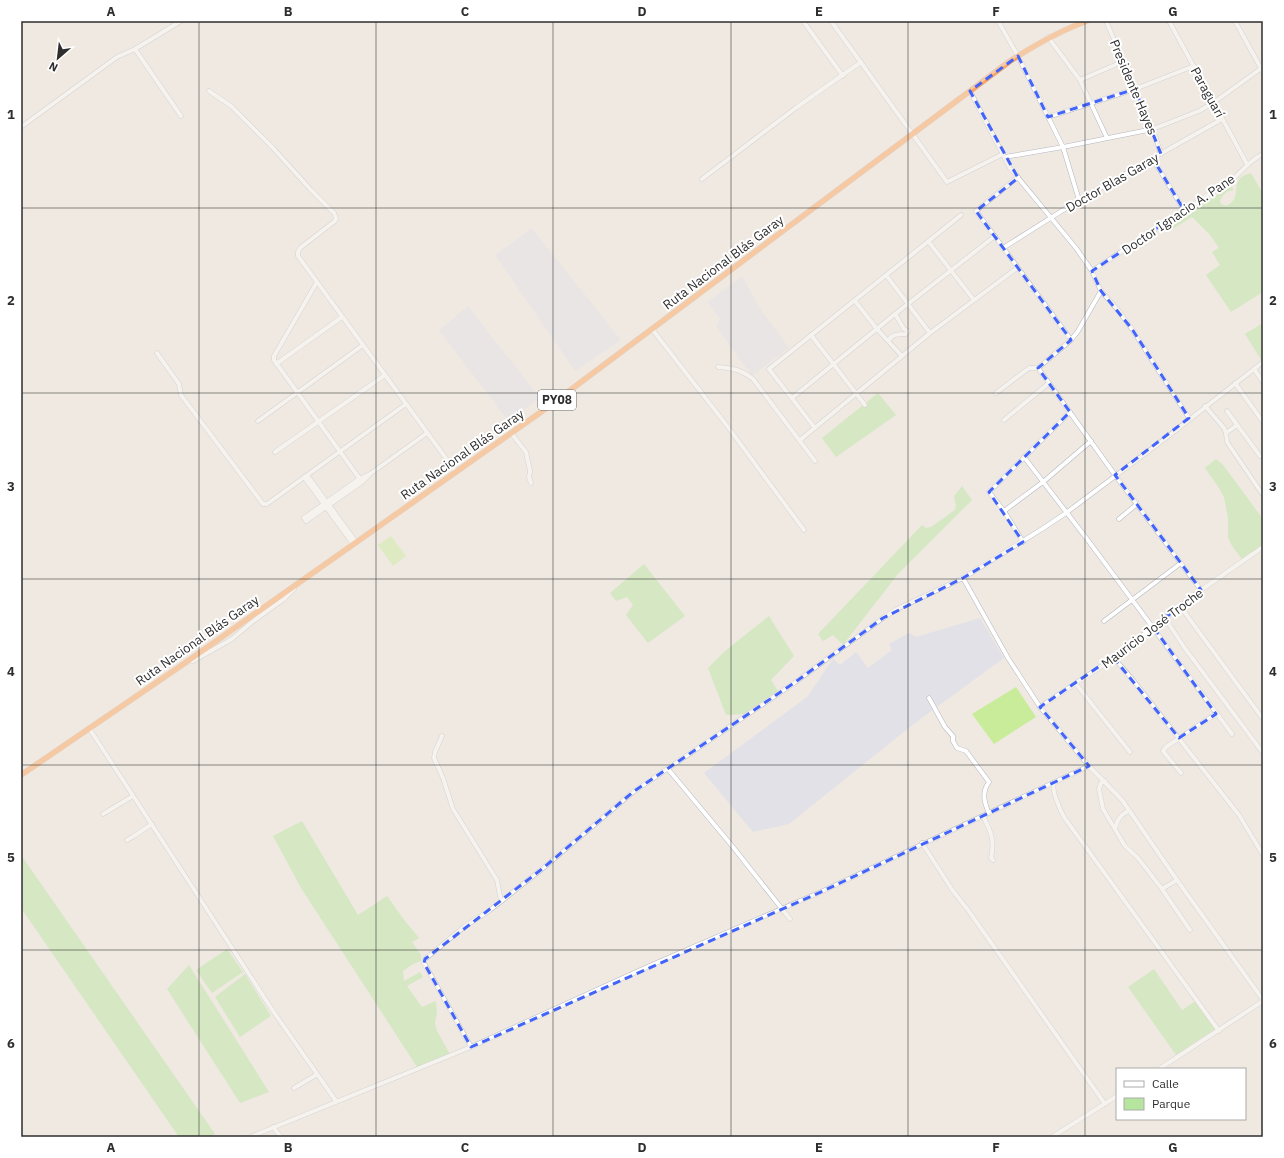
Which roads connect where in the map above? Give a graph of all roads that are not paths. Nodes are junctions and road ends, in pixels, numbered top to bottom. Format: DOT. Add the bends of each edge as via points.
graph roads {
  1 [pos="181,21"];
  2 [pos="803,21"];
  3 [pos="831,21"];
  4 [pos="998,21"];
  5 [pos="1087,21"];
  6 [pos="1106,21"];
  7 [pos="1169,21"];
  8 [pos="1235,21"];
  9 [pos="1048,37"];
  10 [pos="135,49"];
  11 [pos="1018,56"];
  12 [pos="1124,61"];
  13 [pos="861,62"];
  14 [pos="1194,66"];
  15 [pos="1262,69"];
  16 [pos="843,76"];
  17 [pos="1080,80"];
  18 [pos="1135,89"];
  19 [pos="209,91"];
  20 [pos="970,91"];
  21 [pos="1213,103"];
  22 [pos="1091,104"];
  23 [pos="182,116"];
  24 [pos="1048,117"];
  25 [pos="1222,119"];
  26 [pos="21,127"];
  27 [pos="1153,129"];
  28 [pos="912,133"];
  29 [pos="1107,138"];
  30 [pos="1063,147"];
  31 [pos="1161,154"];
  32 [pos="1263,154"];
  33 [pos="1004,156"];
  34 [pos="1153,159"];
  35 [pos="1247,164"];
  36 [pos="1018,178"];
  37 [pos="702,179"];
  38 [pos="1079,200"];
  39 [pos="1184,210"];
  40 [pos="961,215"];
  41 [pos="1052,217"];
  42 [pos="995,236"];
  43 [pos="928,241"];
  44 [pos="1003,248"];
  45 [pos="1017,268"];
  46 [pos="951,271"];
  47 [pos="1092,271"];
  48 [pos="886,275"];
  49 [pos="317,282"];
  50 [pos="1101,291"];
  51 [pos="855,300"];
  52 [pos="974,300"];
  53 [pos="908,304"];
  54 [pos="895,314"];
  55 [pos="342,317"];
  56 [pos="652,329"];
  57 [pos="877,329"];
  58 [pos="930,333"];
  59 [pos="811,335"];
  60 [pos="889,340"];
  61 [pos="1071,340"];
  62 [pos="363,345"];
  63 [pos="157,353"];
  64 [pos="902,356"];
  65 [pos="1263,362"];
  66 [pos="276,364"];
  67 [pos="833,365"];
  68 [pos="718,367"];
  69 [pos="1038,368"];
  70 [pos="1254,369"];
  71 [pos="385,375"];
  72 [pos="1263,382"];
  73 [pos="1049,383"];
  74 [pos="1235,383"];
  75 [pos="297,392"];
  76 [pos="996,392"];
  77 [pos="856,394"];
  78 [pos="792,398"];
  79 [pos="406,404"];
  80 [pos="865,405"];
  81 [pos="1205,406"];
  82 [pos="1227,411"];
  83 [pos="1070,412"];
  84 [pos="1189,418"];
  85 [pos="1004,420"];
  86 [pos="258,421"];
  87 [pos="318,422"];
  88 [pos="1263,422"];
  89 [pos="1237,425"];
  90 [pos="814,428"];
  91 [pos="427,432"];
  92 [pos="1226,432"];
  93 [pos="511,433"];
  94 [pos="800,440"];
  95 [pos="1091,441"];
  96 [pos="339,451"];
  97 [pos="275,452"];
  98 [pos="1260,456"];
  99 [pos="1024,457"];
  100 [pos="815,461"];
  101 [pos="456,472"];
  102 [pos="1115,475"];
  103 [pos="306,476"];
  104 [pos="360,481"];
  105 [pos="1043,482"];
  106 [pos="531,483"];
  107 [pos="1263,495"];
  108 [pos="327,504"];
  109 [pos="1137,504"];
  110 [pos="1004,511"];
  111 [pos="1067,512"];
  112 [pos="1119,519"];
  113 [pos="804,530"];
  114 [pos="1023,542"];
  115 [pos="355,543"];
  116 [pos="1263,547"];
  117 [pos="1181,563"];
  118 [pos="963,578"];
  119 [pos="1201,590"];
  120 [pos="1132,600"];
  121 [pos="1180,606"];
  122 [pos="1165,618"];
  123 [pos="1104,621"];
  124 [pos="1153,627"];
  125 [pos="1113,657"];
  126 [pos="1076,684"];
  127 [pos="929,698"];
  128 [pos="1040,707"];
  129 [pos="1216,714"];
  130 [pos="1263,719"];
  131 [pos="89,728"];
  132 [pos="1232,734"];
  133 [pos="442,736"];
  134 [pos="1179,738"];
  135 [pos="1130,752"];
  136 [pos="1263,753"];
  137 [pos="1089,766"];
  138 [pos="668,769"];
  139 [pos="1181,773"];
  140 [pos="21,775"];
  141 [pos="1104,781"];
  142 [pos="1054,783"];
  143 [pos="133,796"];
  144 [pos="1128,810"];
  145 [pos="990,813"];
  146 [pos="103,814"];
  147 [pos="983,816"];
  148 [pos="152,824"];
  149 [pos="1115,829"];
  150 [pos="126,840"];
  151 [pos="922,843"];
  152 [pos="1263,855"];
  153 [pos="993,860"];
  154 [pos="1177,880"];
  155 [pos="1162,889"];
  156 [pos="501,900"];
  157 [pos="782,907"];
  158 [pos="790,919"];
  159 [pos="1190,930"];
  160 [pos="1263,1001"];
  161 [pos="1219,1031"];
  162 [pos="471,1047"];
  163 [pos="1161,1068"];
  164 [pos="316,1075"];
  165 [pos="294,1088"];
  166 [pos="1116,1097"];
  167 [pos="336,1102"];
  168 [pos="1105,1104"];
  169 [pos="273,1127"];
  170 [pos="250,1137"];
  171 [pos="281,1137"];
  172 [pos="1052,1137"];
  1 -- 10 [label="street"];
  2 -- 16 [label="street"];
  3 -- 13 [label="street"];
  4 -- 11 [label="street"];
  5 -- 9 [label="highway, Ruta Nacional Blás Garay / PY08"];
  6 -- 12 [label="street, Presidente Hayes"];
  7 -- 14 [label="street, Paraguarí"];
  8 -- 15 [label="street"];
  9 -- 11 [label="highway, Ruta Nacional Blás Garay / PY08"];
  9 -- 17 [label="street"];
  10 -- 23 [label="street"];
  10 -- 26 [label="street" via="116,57"];
  11 -- 20 [label="highway, Ruta Nacional Blás Garay / PY08"];
  11 -- 24 [label="street"];
  12 -- 17 [label="street"];
  12 -- 18 [label="street, Presidente Hayes"];
  13 -- 16 [label="street"];
  13 -- 28 [label="street"];
  14 -- 18 [label="street"];
  14 -- 21 [label="street, Paraguarí"];
  15 -- 21 [label="street"];
  16 -- 37 [label="street" via="797,107"];
  17 -- 22 [label="street"];
  18 -- 22 [label="street"];
  18 -- 27 [label="street, Presidente Hayes"];
  19 -- 49 [label="street" via="231,106 334,213 335,221 298,252 298,256"];
  20 -- 28 [label="highway, Ruta Nacional Blás Garay / PY08"];
  20 -- 33 [label="street"];
  21 -- 25 [label="street, Paraguarí"];
  21 -- 27 [label="street"];
  22 -- 24 [label="street"];
  22 -- 29 [label="street"];
  24 -- 30 [label="street"];
  25 -- 31 [label="street, Doctor Blas Garay"];
  25 -- 35 [label="street, Paraguarí"];
  27 -- 29 [label="street"];
  27 -- 31 [label="street, Presidente Hayes"];
  28 -- 33 [label="street" via="947,182"];
  28 -- 56 [label="highway, Ruta Nacional Blás Garay / PY08"];
  29 -- 30 [label="street"];
  30 -- 33 [label="street"];
  30 -- 38 [label="street"];
  31 -- 34 [label="street, Doctor Blas Garay"];
  32 -- 35 [label="street, Doctor Ignacio A. Pane"];
  33 -- 36 [label="street"];
  34 -- 38 [label="street, Doctor Blas Garay"];
  34 -- 39 [label="street"];
  35 -- 39 [label="street, Doctor Ignacio A. Pane" via="1234,178"];
  36 -- 41 [label="street"];
  36 -- 42 [label="street" via="976,211"];
  38 -- 41 [label="street, Doctor Blas Garay"];
  39 -- 47 [label="street, Doctor Ignacio A. Pane"];
  40 -- 43 [label="street"];
  41 -- 44 [label="street, Doctor Blas Garay"];
  41 -- 47 [label="street"];
  42 -- 44 [label="street"];
  42 -- 46 [label="street"];
  43 -- 46 [label="street"];
  43 -- 48 [label="street"];
  44 -- 45 [label="street"];
  45 -- 52 [label="street"];
  45 -- 61 [label="street"];
  46 -- 52 [label="street"];
  46 -- 53 [label="street"];
  47 -- 50 [label="street"];
  48 -- 51 [label="street"];
  48 -- 53 [label="street"];
  49 -- 55 [label="street"];
  49 -- 66 [label="street" via="274,356"];
  50 -- 61 [label="street"];
  50 -- 84 [label="street" via="1132,329"];
  51 -- 57 [label="street"];
  51 -- 59 [label="street"];
  52 -- 58 [label="street"];
  53 -- 54 [label="street"];
  53 -- 58 [label="street"];
  54 -- 57 [label="street"];
  54 -- 60 [label="street" via="908,331 906,334 896,334"];
  55 -- 62 [label="street"];
  55 -- 66 [label="street"];
  56 -- 93 [label="highway, Ruta Nacional Blás Garay / PY08"];
  56 -- 113 [label="street"];
  57 -- 60 [label="street"];
  57 -- 67 [label="street"];
  58 -- 64 [label="street"];
  59 -- 67 [label="street"];
  59 -- 78 [label="street" via="769,369"];
  60 -- 64 [label="street"];
  61 -- 69 [label="street"];
  62 -- 71 [label="street"];
  62 -- 75 [label="street"];
  63 -- 103 [label="street" via="179,384 181,395 263,504 267,504"];
  64 -- 77 [label="street"];
  65 -- 70 [label="street"];
  66 -- 75 [label="street"];
  67 -- 77 [label="street"];
  67 -- 78 [label="street"];
  68 -- 94 [label="street" via="746,373 753,379"];
  69 -- 73 [label="street"];
  69 -- 76 [label="street" via="1030,368"];
  70 -- 72 [label="street"];
  70 -- 74 [label="street"];
  71 -- 79 [label="street"];
  71 -- 87 [label="street"];
  73 -- 83 [label="street"];
  73 -- 85 [label="street"];
  74 -- 81 [label="street"];
  74 -- 88 [label="street"];
  75 -- 86 [label="street"];
  75 -- 87 [label="street"];
  77 -- 80 [label="street"];
  77 -- 90 [label="street"];
  78 -- 90 [label="street"];
  79 -- 91 [label="street"];
  79 -- 96 [label="street"];
  81 -- 84 [label="street"];
  81 -- 92 [label="street"];
  82 -- 89 [label="street"];
  83 -- 95 [label="street"];
  83 -- 99 [label="street"];
  84 -- 102 [label="street"];
  87 -- 96 [label="street"];
  87 -- 97 [label="street"];
  89 -- 92 [label="street"];
  89 -- 98 [label="street"];
  90 -- 94 [label="street"];
  91 -- 101 [label="street"];
  91 -- 104 [label="street"];
  92 -- 107 [label="street" via="1227,442"];
  93 -- 101 [label="highway, Ruta Nacional Blás Garay / PY08"];
  93 -- 106 [label="street" via="526,452"];
  94 -- 100 [label="street"];
  95 -- 102 [label="street"];
  95 -- 105 [label="street"];
  96 -- 103 [label="street"];
  96 -- 104 [label="street"];
  99 -- 105 [label="street"];
  99 -- 110 [label="street" via="989,492"];
  101 -- 115 [label="highway, Ruta Nacional Blás Garay / PY08"];
  102 -- 109 [label="street"];
  102 -- 111 [label="street"];
  103 -- 108 [label="street"];
  104 -- 108 [label="street"];
  105 -- 110 [label="street"];
  105 -- 111 [label="street"];
  108 -- 108 [label="street" via="304,518 306,521"];
  108 -- 115 [label="street"];
  109 -- 112 [label="street"];
  109 -- 117 [label="street"];
  110 -- 114 [label="street"];
  111 -- 114 [label="street"];
  111 -- 120 [label="street"];
  114 -- 118 [label="street"];
  115 -- 131 [label="highway, Ruta Nacional Blás Garay / PY08"];
  116 -- 119 [label="street, Mauricio José Troche"];
  117 -- 119 [label="street"];
  117 -- 120 [label="street"];
  118 -- 128 [label="street" via="1008,658"];
  118 -- 138 [label="street" via="897,609"];
  119 -- 121 [label="street, Mauricio José Troche"];
  120 -- 123 [label="street"];
  120 -- 124 [label="street"];
  121 -- 122 [label="street, Mauricio José Troche"];
  121 -- 130 [label="street"];
  122 -- 124 [label="street, Mauricio José Troche"];
  122 -- 136 [label="street"];
  124 -- 125 [label="street, Mauricio José Troche"];
  124 -- 129 [label="street"];
  125 -- 126 [label="street, Mauricio José Troche"];
  125 -- 134 [label="street"];
  126 -- 128 [label="street, Mauricio José Troche"];
  126 -- 135 [label="street"];
  127 -- 145 [label="street" via="953,736 957,748 966,751 989,782 984,792 986,807"];
  128 -- 137 [label="street"];
  129 -- 132 [label="street"];
  129 -- 134 [label="street"];
  131 -- 140 [label="highway, Ruta Nacional Blás Garay / PY08"];
  131 -- 143 [label="street"];
  133 -- 156 [label="street" via="434,752 434,758 453,809 497,880"];
  134 -- 139 [label="street" via="1163,751"];
  134 -- 152 [label="street" via="1239,815"];
  137 -- 141 [label="street"];
  137 -- 142 [label="street"];
  138 -- 156 [label="street" via="633,792"];
  138 -- 157 [label="street"];
  141 -- 144 [label="street"];
  141 -- 149 [label="street" via="1099,789 1102,809"];
  142 -- 145 [label="street"];
  142 -- 161 [label="street" via="1053,791 1064,817"];
  143 -- 146 [label="street"];
  143 -- 148 [label="street"];
  144 -- 149 [label="street" via="1120,816"];
  144 -- 154 [label="street"];
  145 -- 147 [label="street"];
  147 -- 151 [label="street"];
  147 -- 153 [label="street" via="991,834"];
  148 -- 150 [label="street"];
  148 -- 164 [label="street" via="224,938"];
  149 -- 155 [label="street" via="1125,846 1138,858"];
  151 -- 157 [label="street" via="823,891"];
  151 -- 168 [label="street" via="953,891"];
  154 -- 155 [label="street"];
  154 -- 160 [label="street"];
  155 -- 159 [label="street"];
  156 -- 162 [label="street" via="424,961"];
  157 -- 158 [label="street"];
  157 -- 162 [label="street"];
  160 -- 161 [label="street"];
  161 -- 163 [label="street"];
  162 -- 167 [label="street"];
  164 -- 165 [label="street"];
  164 -- 167 [label="street"];
  166 -- 168 [label="street"];
  167 -- 169 [label="street"];
  168 -- 172 [label="street"];
  169 -- 170 [label="street"];
  169 -- 171 [label="street"];
}
